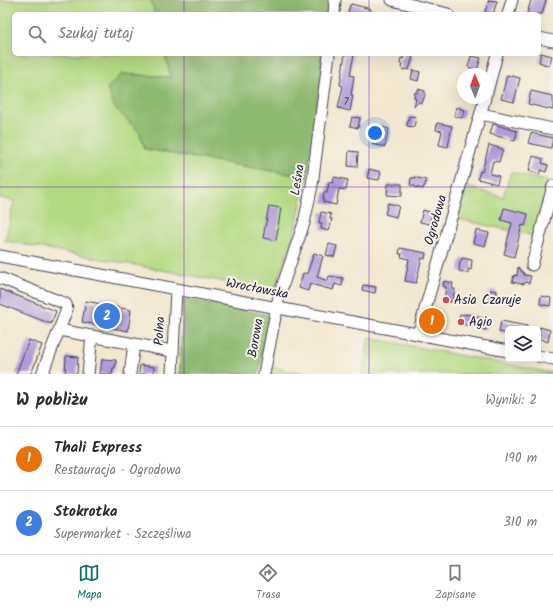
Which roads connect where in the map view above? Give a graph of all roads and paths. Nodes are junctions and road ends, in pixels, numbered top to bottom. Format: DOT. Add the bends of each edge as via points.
graph roads {
  1 [pos="335,0"];
  2 [pos="392,0"];
  3 [pos="512,0"];
  4 [pos="334,12"];
  5 [pos="440,12"];
  6 [pos="509,12"];
  7 [pos="541,38"];
  8 [pos="553,41"];
  9 [pos="329,56"];
  10 [pos="496,56"];
  11 [pos="493,69"];
  12 [pos="484,104"];
  13 [pos="481,114"];
  14 [pos="553,128"];
  15 [pos="553,186"];
  16 [pos="0,256"];
  17 [pos="532,265"];
  18 [pos="0,278"];
  19 [pos="176,289"];
  20 [pos="276,307"];
  21 [pos="59,330"];
  22 [pos="418,334"];
  23 [pos="92,336"];
  24 [pos="134,344"];
  25 [pos="505,350"];
  26 [pos="172,351"];
  27 [pos="541,357"];
  28 [pos="553,359"];
  29 [pos="42,374"];
  30 [pos="88,374"];
  31 [pos="130,374"];
  32 [pos="172,374"];
  33 [pos="264,374"];
  1 -- 4 [label="street"];
  2 -- 5 [label="street"];
  3 -- 6 [label="street"];
  7 -- 8 [label="street"];
  9 -- 20 [label="street, Leśna" via="312,185 304,222"];
  10 -- 11 [label="street"];
  12 -- 13 [label="street, Ogrodowa"];
  13 -- 14 [label="street"];
  13 -- 22 [label="street, Ogrodowa"];
  15 -- 17 [label="street"];
  16 -- 19 [label="street, Wrocławska"];
  18 -- 21 [label="street" via="66,304 67,309"];
  19 -- 20 [label="street, Wrocławska"];
  19 -- 26 [label="street, Polna"];
  20 -- 22 [label="street, Wrocławska"];
  20 -- 33 [label="street, Borowa"];
  21 -- 23 [label="street"];
  21 -- 29 [label="street"];
  22 -- 25 [label="street, Wrocławska"];
  23 -- 24 [label="street"];
  23 -- 30 [label="street"];
  24 -- 26 [label="street"];
  24 -- 31 [label="street"];
  26 -- 32 [label="street, Polna"];
  27 -- 28 [label="street"];
}
